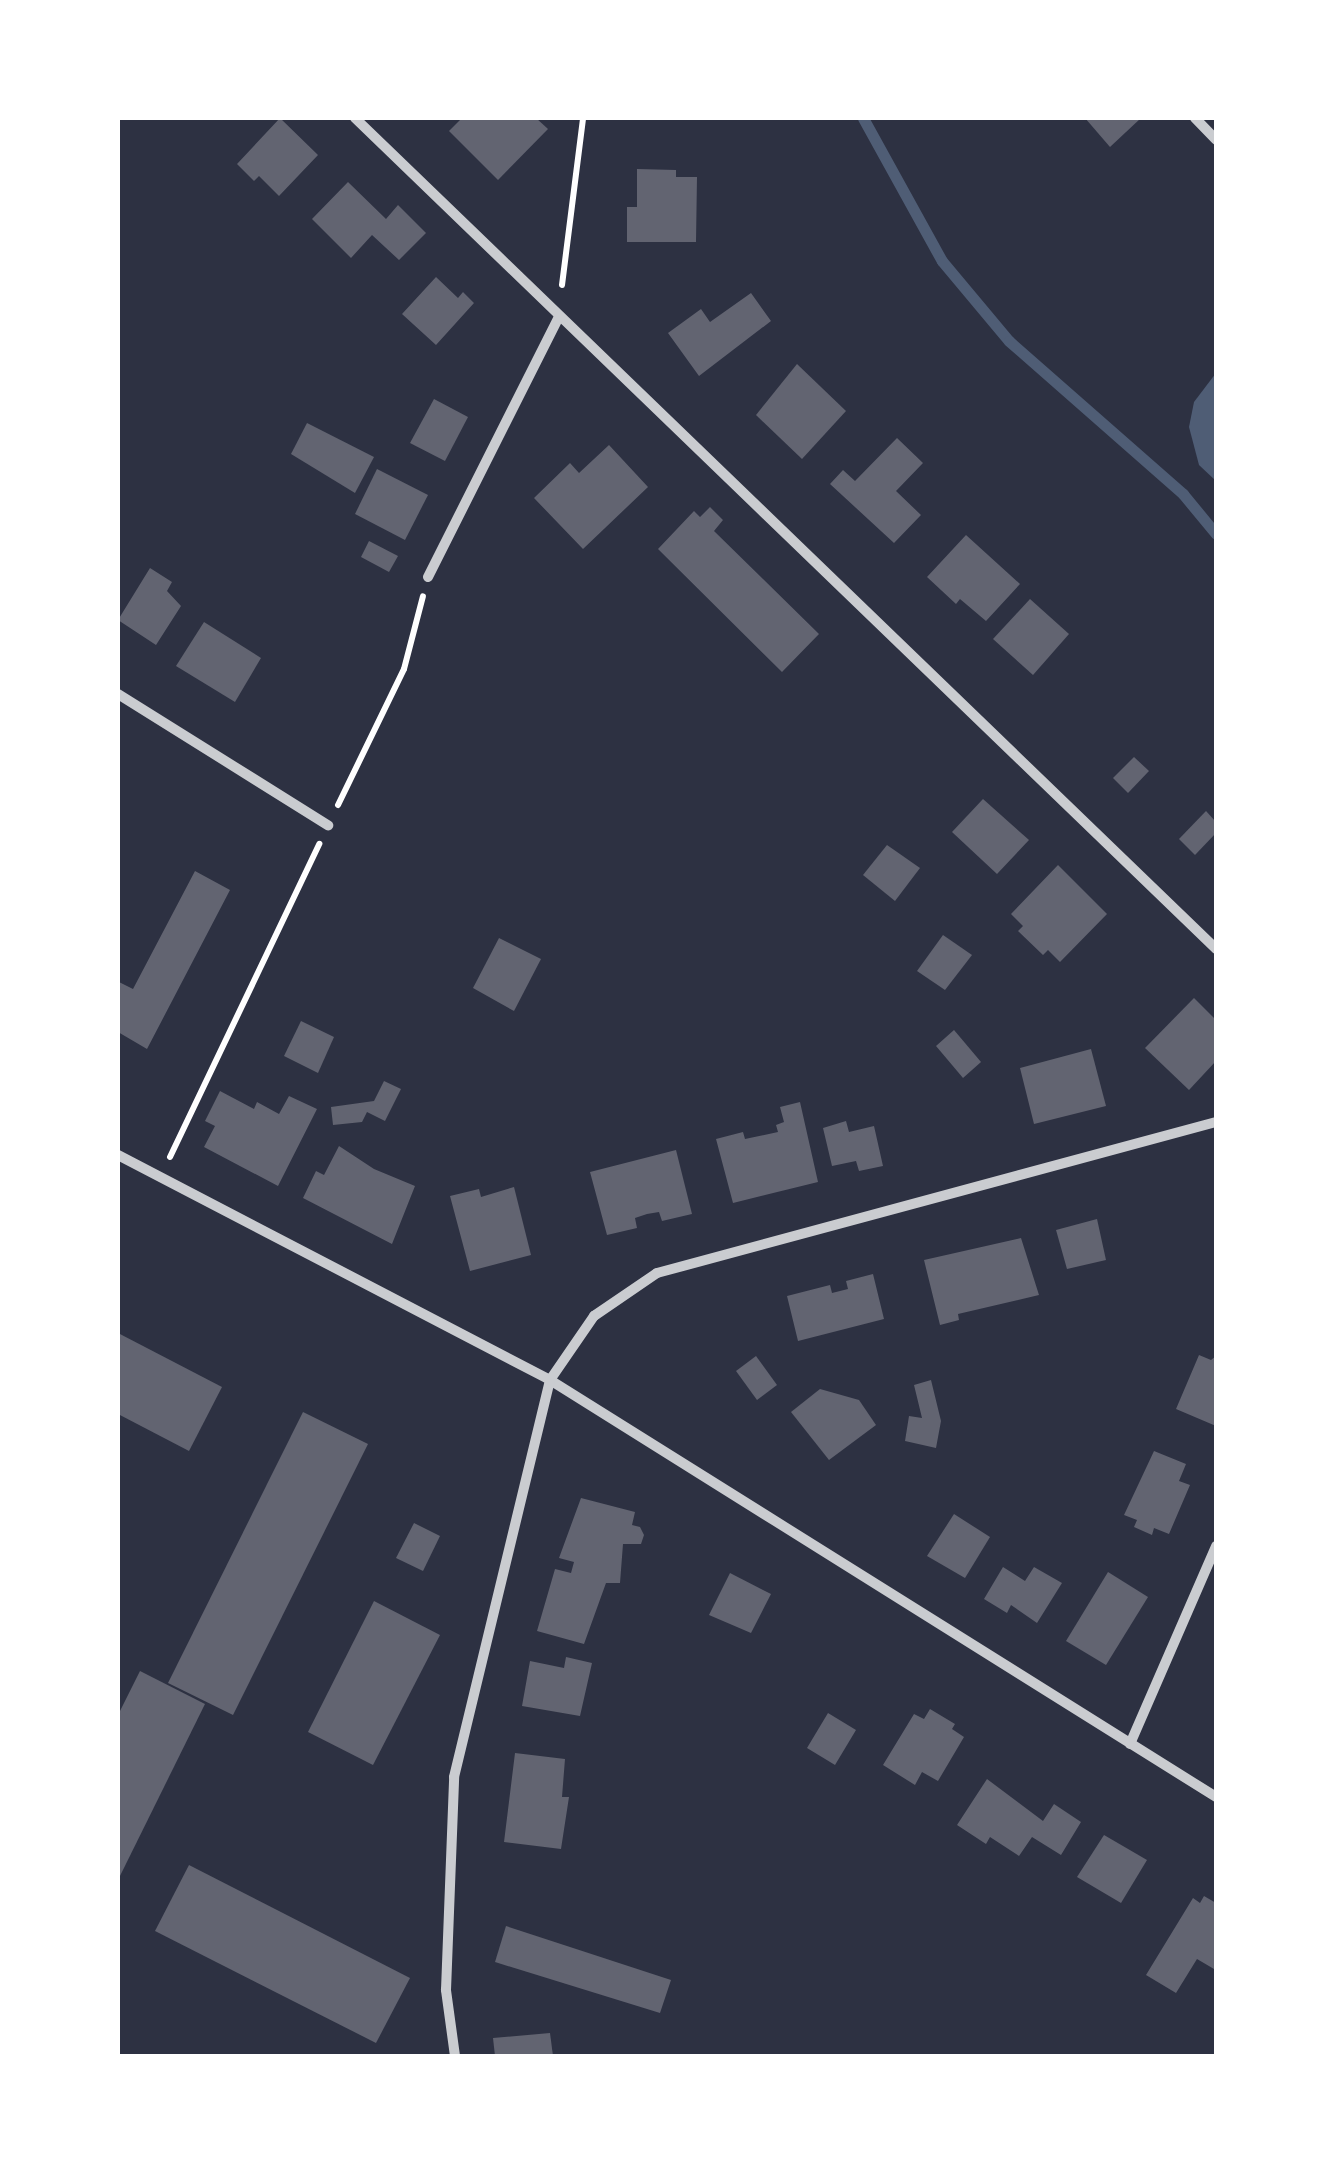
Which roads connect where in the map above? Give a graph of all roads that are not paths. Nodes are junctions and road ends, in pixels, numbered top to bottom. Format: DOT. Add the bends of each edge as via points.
graph roads {
  1 [pos="356,118"];
  2 [pos="1195,118"];
  3 [pos="1216,140"];
  4 [pos="559,316"];
  5 [pos="428,577"];
  6 [pos="118,694"];
  7 [pos="328,825"];
  8 [pos="1216,949"];
  9 [pos="1216,1122"];
  10 [pos="118,1155"];
  11 [pos="550,1380"];
  12 [pos="1216,1546"];
  13 [pos="1130,1744"];
  14 [pos="1216,1797"];
  15 [pos="455,2056"];
  1 -- 4 [label="street"];
  2 -- 3 [label="street"];
  4 -- 5 [label="street"];
  4 -- 8 [label="street"];
  6 -- 7 [label="street"];
  9 -- 11 [label="street" via="657,1273 594,1316"];
  10 -- 11 [label="street"];
  11 -- 13 [label="street"];
  11 -- 15 [label="street" via="454,1777 446,1990"];
  12 -- 13 [label="street"];
  13 -- 14 [label="street"];
}
